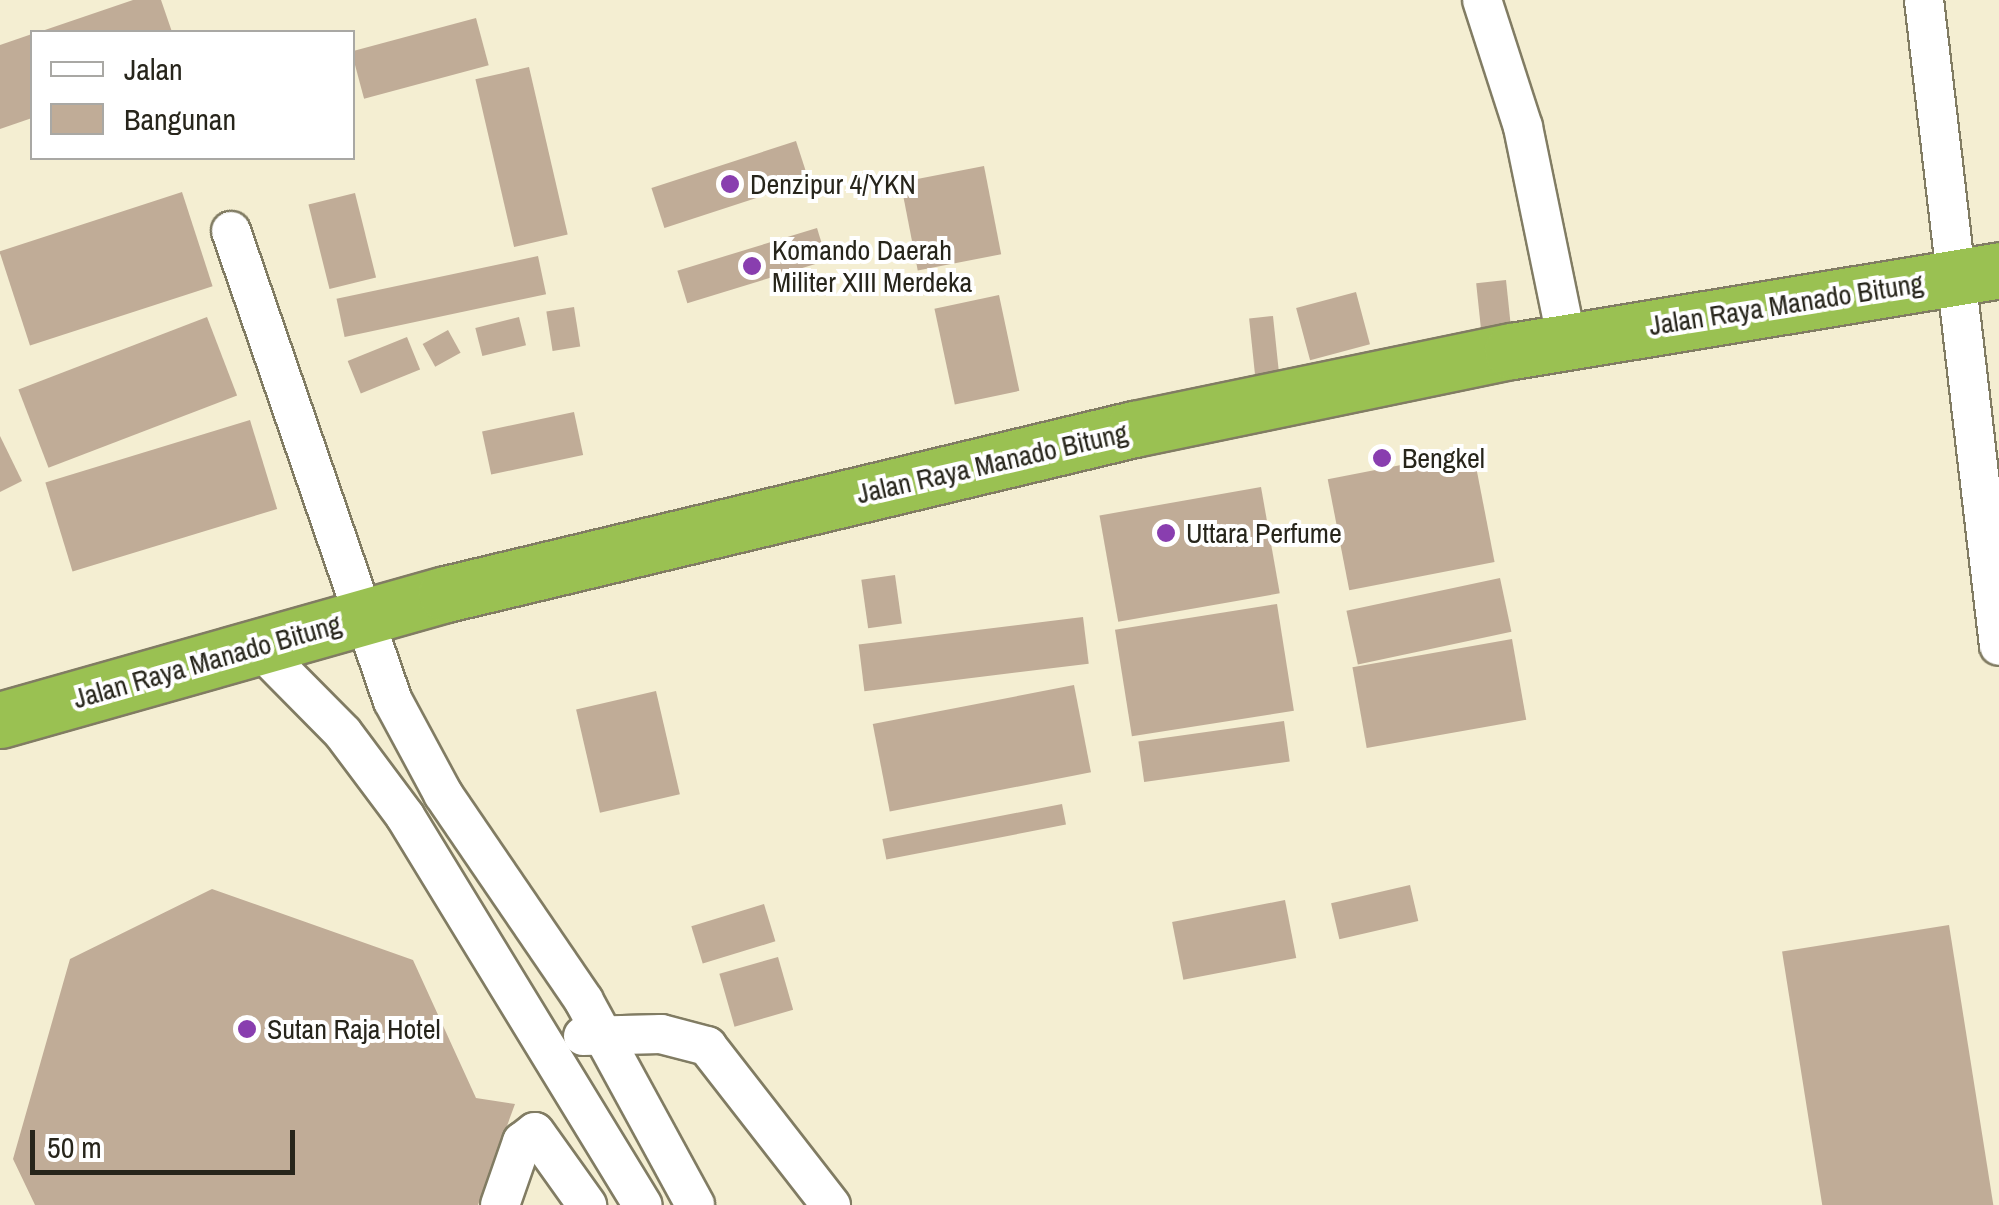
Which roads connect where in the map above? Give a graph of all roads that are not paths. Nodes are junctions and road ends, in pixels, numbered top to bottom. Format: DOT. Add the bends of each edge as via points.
graph roads {
  1 [pos="1482,0"];
  2 [pos="1924,0"];
  3 [pos="231,232"];
  4 [pos="1977,273"];
  5 [pos="1567,341"];
  6 [pos="362,616"];
  7 [pos="1999,646"];
  8 [pos="260,649"];
  9 [pos="0,720"];
  10 [pos="602,1036"];
  11 [pos="545,1037"];
  12 [pos="580,1199"];
  13 [pos="500,1205"];
  14 [pos="642,1205"];
  15 [pos="696,1205"];
  16 [pos="831,1205"];
  1 -- 5 [label="street" via="1523,127"];
  2 -- 4 [label="street"];
  3 -- 6 [label="street"];
  4 -- 5 [label="highway, Jalan Raya Manado Bitung"];
  4 -- 7 [label="street"];
  5 -- 6 [label="highway, Jalan Raya Manado Bitung" via="1134,429"];
  6 -- 8 [label="highway, Jalan Raya Manado Bitung"];
  6 -- 10 [label="street" via="392,701 443,794"];
  8 -- 9 [label="highway, Jalan Raya Manado Bitung"];
  8 -- 11 [label="street" via="343,733 405,816"];
  10 -- 11 [label="street"];
  10 -- 15 [label="street"];
  10 -- 16 [label="street" via="661,1034 707,1046"];
  11 -- 14 [label="street"];
  12 -- 13 [label="street" via="539,1132 529,1133"];
}
